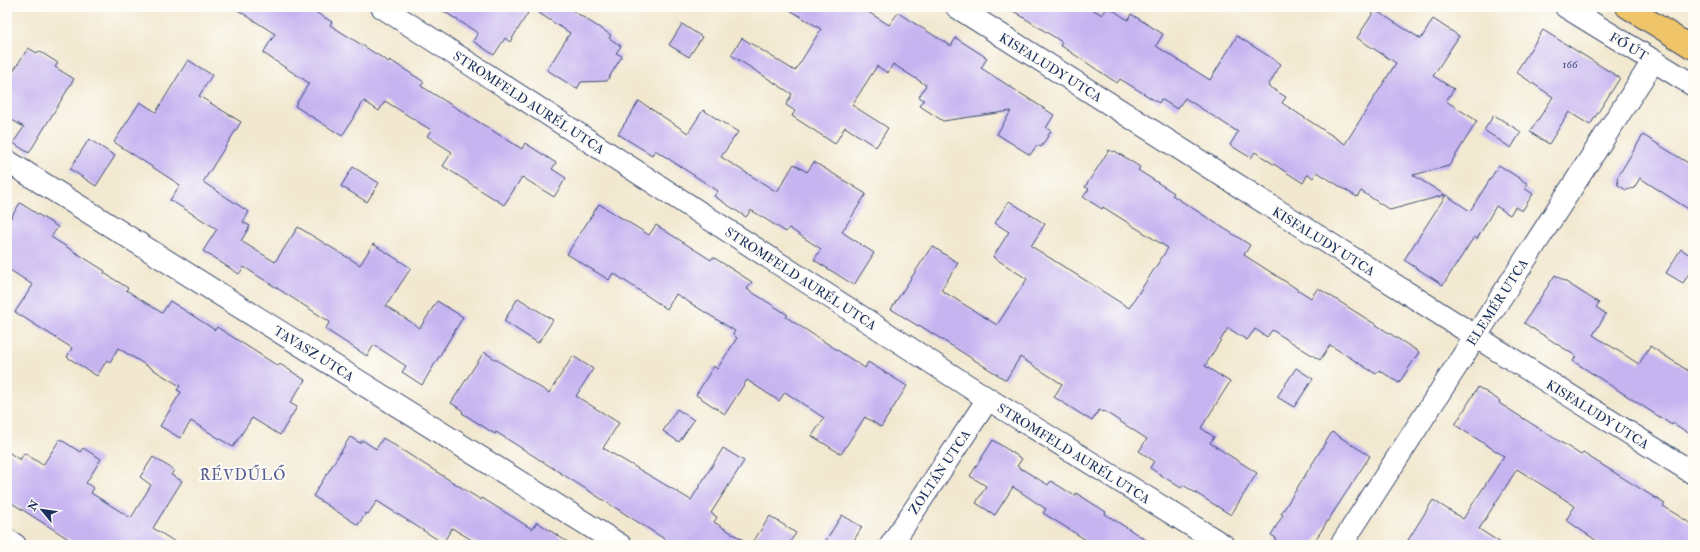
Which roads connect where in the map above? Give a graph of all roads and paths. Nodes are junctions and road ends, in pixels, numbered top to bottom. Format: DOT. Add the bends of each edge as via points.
graph roads {
  1 [pos="382,7"];
  2 [pos="957,7"];
  3 [pos="1566,7"];
  4 [pos="1627,7"];
  5 [pos="1693,48"];
  6 [pos="1654,60"];
  7 [pos="1693,85"];
  8 [pos="7,161"];
  9 [pos="1475,336"];
  10 [pos="988,400"];
  11 [pos="1693,473"];
  12 [pos="7,540"];
  13 [pos="15,545"];
  14 [pos="620,545"];
  15 [pos="891,545"];
  16 [pos="1223,545"];
  17 [pos="1341,545"];
  1 -- 10 [label="street, STROMFELD AURÉL UTCA"];
  2 -- 9 [label="street, KISFALUDY UTCA"];
  3 -- 6 [label="street, FŐ ÚT"];
  4 -- 5 [label="main road"];
  6 -- 7 [label="street, FŐ ÚT"];
  6 -- 9 [label="street, ELEMÉR UTCA"];
  8 -- 14 [label="street, TAVASZ UTCA"];
  9 -- 11 [label="street, KISFALUDY UTCA"];
  9 -- 17 [label="street, ELEMÉR UTCA"];
  10 -- 15 [label="street, ZOLTÁN UTCA"];
  10 -- 16 [label="street, STROMFELD AURÉL UTCA"];
  12 -- 13 [label="street"];
}
